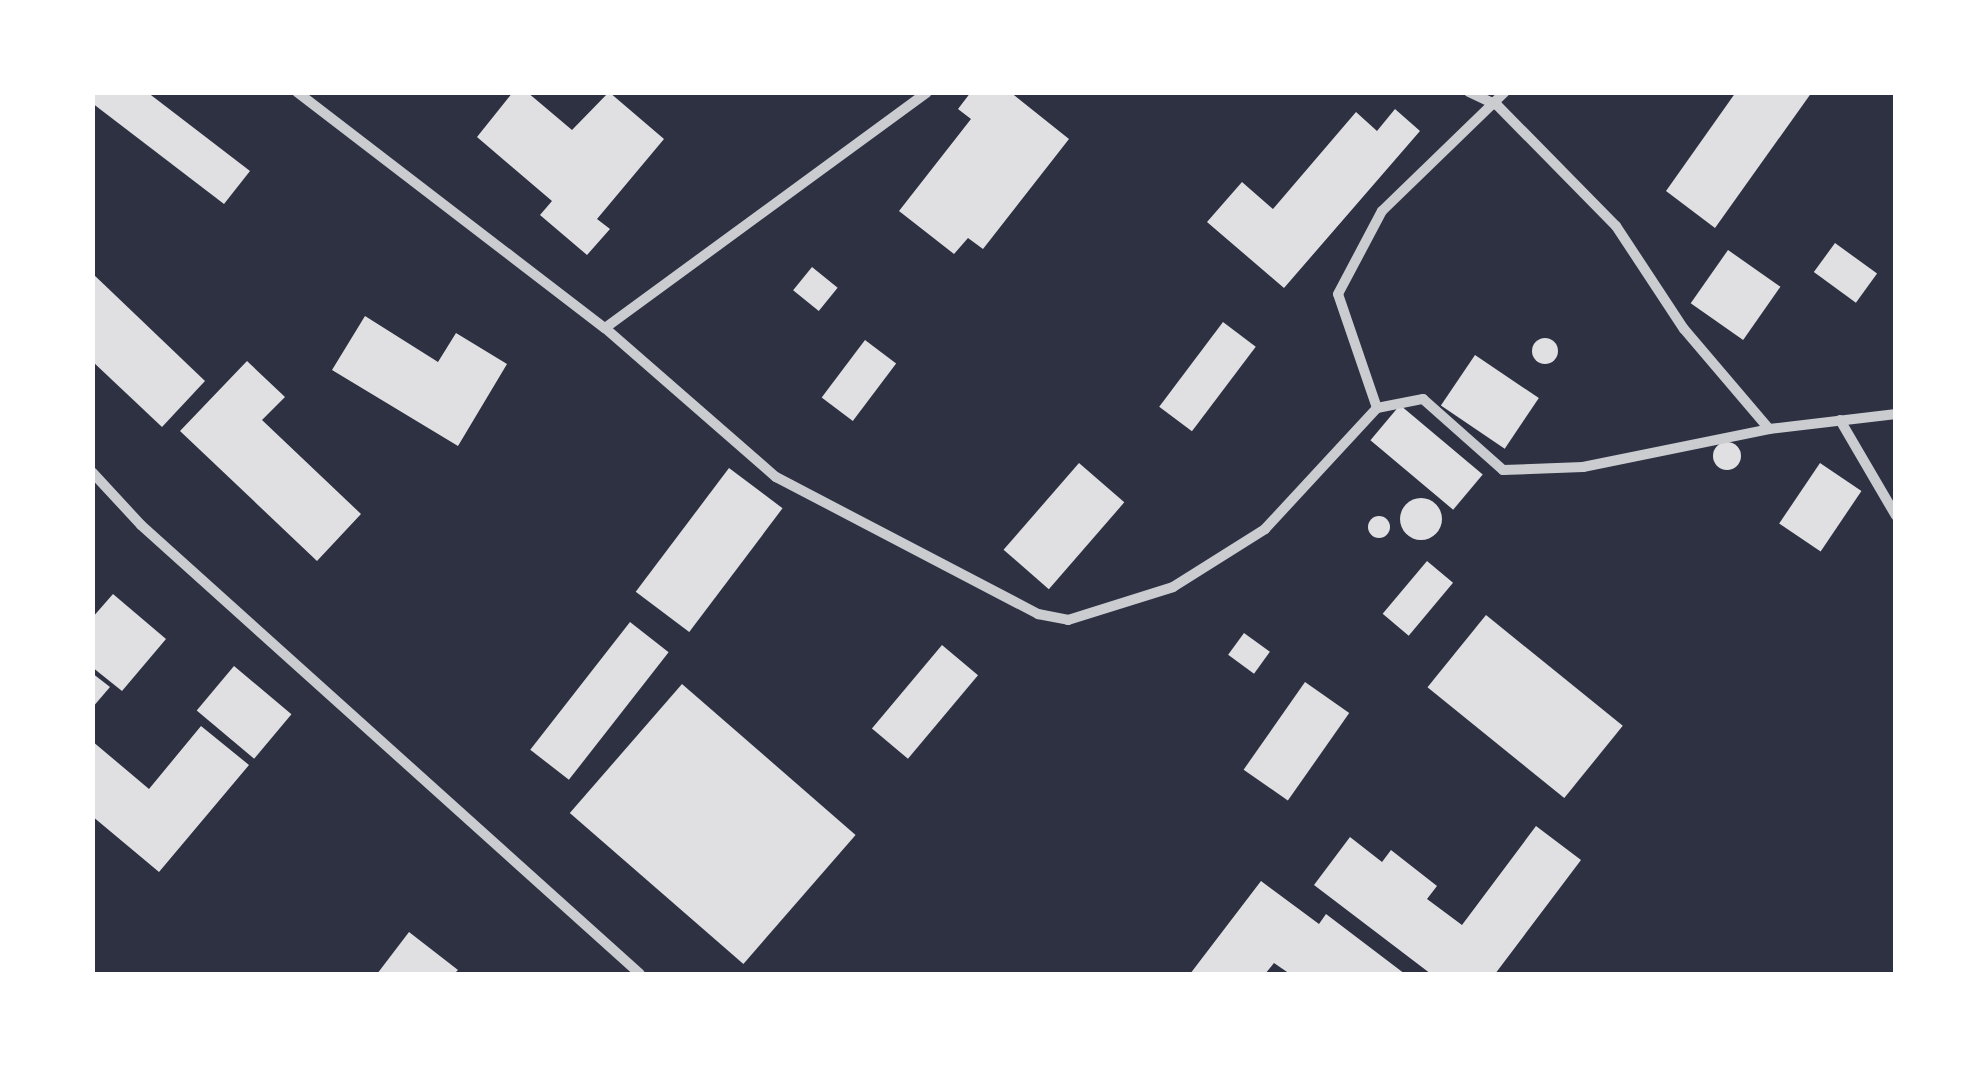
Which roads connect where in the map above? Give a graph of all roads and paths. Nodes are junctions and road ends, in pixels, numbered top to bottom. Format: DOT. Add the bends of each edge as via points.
graph roads {
  1 [pos="297,92"];
  2 [pos="927,92"];
  3 [pos="1469,92"];
  4 [pos="1505,92"];
  5 [pos="1497,105"];
  6 [pos="604,328"];
  7 [pos="1377,408"];
  8 [pos="1896,414"];
  9 [pos="1840,420"];
  10 [pos="1770,429"];
  11 [pos="92,472"];
  12 [pos="1896,516"];
  13 [pos="640,974"];
  1 -- 6 [label="street"];
  2 -- 6 [label="street"];
  3 -- 5 [label="street"];
  4 -- 5 [label="street"];
  5 -- 7 [label="street" via="1382,210 1338,294"];
  5 -- 10 [label="street" via="1616,226 1684,329 1740,386"];
  6 -- 7 [label="street" via="776,477 1038,614 1068,620 1173,588 1265,529"];
  7 -- 10 [label="street" via="1424,399 1503,470 1583,467"];
  8 -- 9 [label="street"];
  9 -- 10 [label="street"];
  9 -- 12 [label="street"];
  11 -- 13 [label="street" via="155,538"];
}
